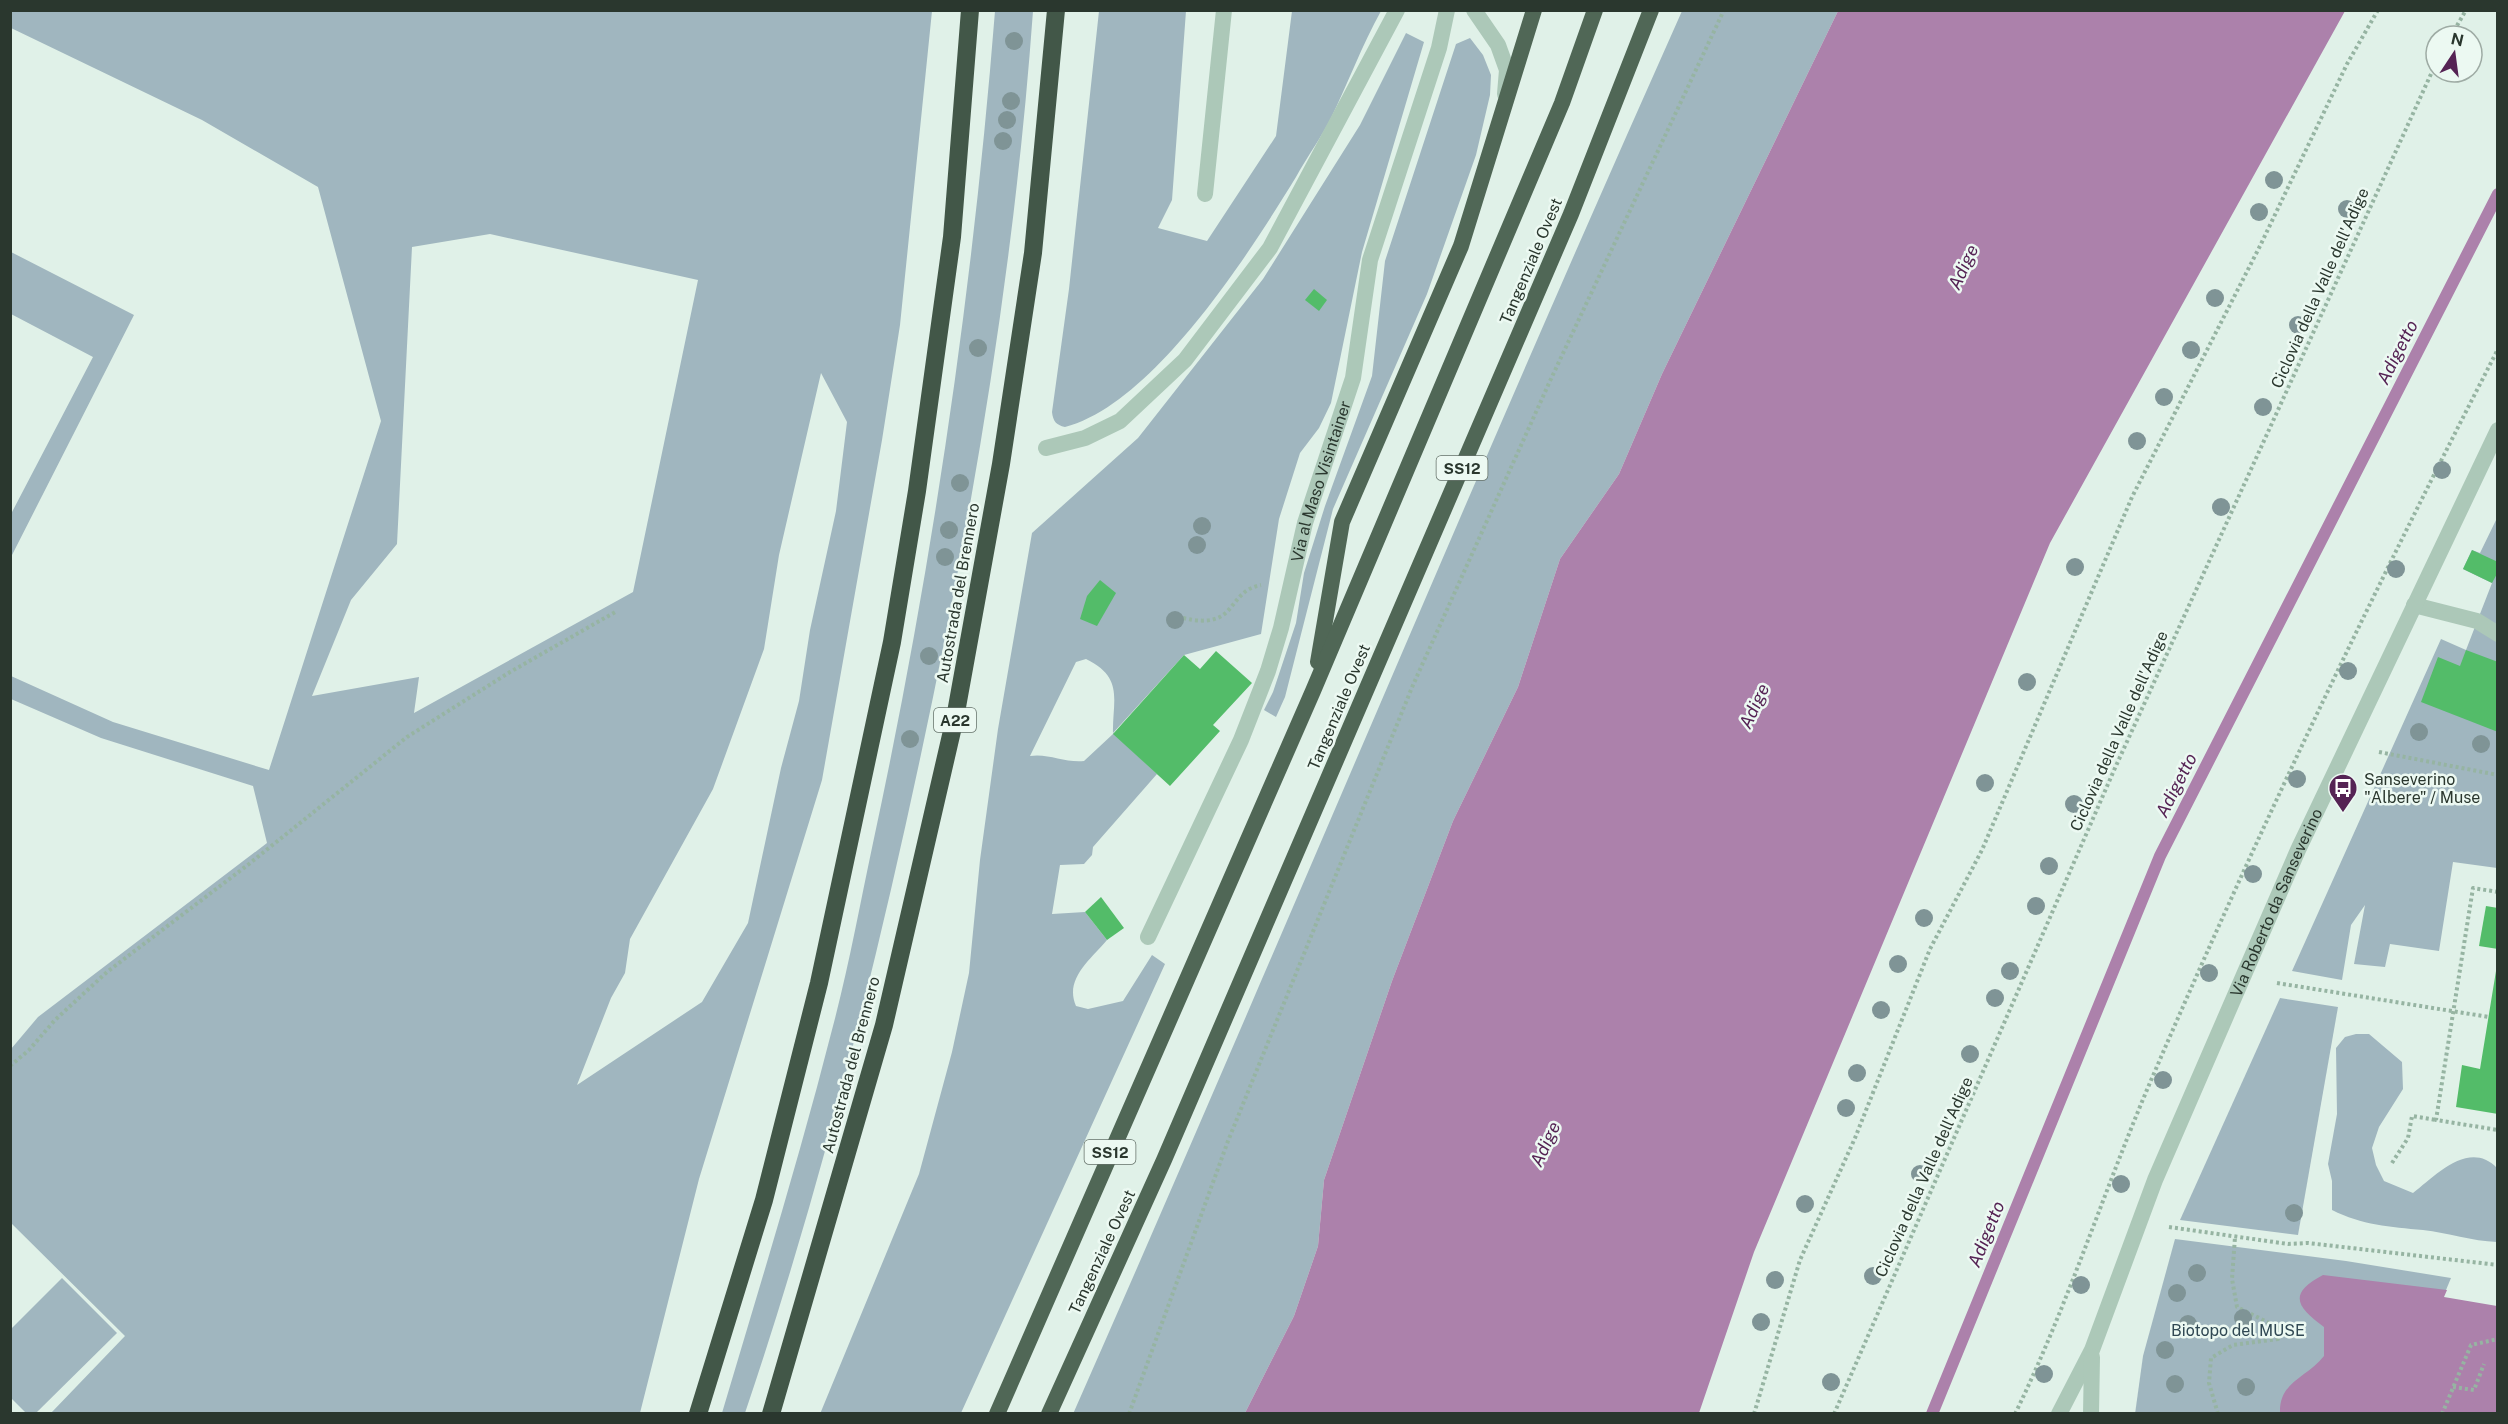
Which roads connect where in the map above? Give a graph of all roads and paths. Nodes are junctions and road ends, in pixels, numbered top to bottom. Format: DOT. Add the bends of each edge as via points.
graph roads {
  1 [pos="970,10"];
  2 [pos="1056,10"];
  3 [pos="1224,10"];
  4 [pos="1398,10"];
  5 [pos="1447,10"];
  6 [pos="1474,10"];
  7 [pos="1534,10"];
  8 [pos="1595,10"];
  9 [pos="1651,10"];
  10 [pos="1724,10"];
  11 [pos="2378,10"];
  12 [pos="2466,10"];
  13 [pos="2458,24"];
  14 [pos="2426,84"];
  15 [pos="1504,104"];
  16 [pos="1205,194"];
  17 [pos="2498,349"];
  18 [pos="2498,430"];
  19 [pos="1046,448"];
  20 [pos="1267,584"];
  21 [pos="2414,605"];
  22 [pos="617,611"];
  23 [pos="1183,618"];
  24 [pos="2498,634"];
  25 [pos="1313,691"];
  26 [pos="2345,746"];
  27 [pos="2498,775"];
  28 [pos="2498,892"];
  29 [pos="1148,937"];
  30 [pos="2277,983"];
  31 [pos="2453,1011"];
  32 [pos="2489,1017"];
  33 [pos="10,1066"];
  34 [pos="2436,1120"];
  35 [pos="2498,1130"];
  36 [pos="2392,1163"];
  37 [pos="2168,1227"];
  38 [pos="2235,1237"];
  39 [pos="2498,1265"];
  40 [pos="2498,1339"];
  41 [pos="2092,1350"];
  42 [pos="2484,1364"];
  43 [pos="2453,1387"];
  44 [pos="698,1413"];
  45 [pos="771,1413"];
  46 [pos="997,1413"];
  47 [pos="1049,1413"];
  48 [pos="1129,1413"];
  49 [pos="1754,1413"];
  50 [pos="1834,1413"];
  51 [pos="2015,1413"];
  52 [pos="2059,1413"];
  53 [pos="2091,1413"];
  54 [pos="2217,1413"];
  55 [pos="2442,1413"];
  1 -- 44 [label="highway" via="952,237 892,642 819,983 764,1200"];
  2 -- 45 [label="highway, Autostrada del Brennero / A22" via="1033,253 1001,464 955,718 884,1025"];
  3 -- 16 [label="street"];
  4 -- 19 [label="street" via="1270,248 1185,360 1120,420 1085,438"];
  5 -- 29 [label="street, Via al Maso Visintainer" via="1370,260 1353,378 1305,523 1268,671 1241,740"];
  6 -- 15 [label="street" via="1497,45 1507,70"];
  7 -- 15 [label="highway"];
  8 -- 25 [label="highway, Tangenziale Ovest / SS12" via="1562,103"];
  9 -- 47 [label="highway, Tangenziale Ovest / SS12" via="1552,257 1164,1160"];
  10 -- 48 [label="path" via="1413,685 1227,1141"];
  11 -- 49 [label="path" via="2347,64 2255,257 2132,497 1982,850 1930,949 1855,1138 1800,1260"];
  12 -- 13 [label="path"];
  14 -- 50 [label="path, Ciclovia della Valle dell'Adige" via="2115,768"];
  15 -- 25 [label="highway" via="1461,246 1342,522"];
  17 -- 51 [label="path" via="2262,833 2154,1073 2042,1358"];
  18 -- 21 [label="street, Via Roberto da Sanseverino"];
  20 -- 23 [label="path" via="1243,595 1218,620 1199,622"];
  21 -- 24 [label="street" via="2477,621"];
  21 -- 26 [label="street, Via Roberto da Sanseverino"];
  22 -- 33 [label="path" via="407,736 107,972"];
  25 -- 46 [label="highway, Tangenziale Ovest / SS12"];
  26 -- 27 [label="path"];
  26 -- 41 [label="street, Via Roberto da Sanseverino" via="2155,1180"];
  28 -- 31 [label="path" via="2473,888"];
  30 -- 31 [label="path"];
  31 -- 32 [label="path"];
  31 -- 34 [label="path"];
  34 -- 35 [label="path"];
  34 -- 36 [label="path" via="2412,1116 2408,1138"];
  37 -- 38 [label="path"];
  38 -- 39 [label="path"];
  38 -- 54 [label="path" via="2232,1279 2237,1307 2279,1328 2278,1339 2233,1345 2211,1358 2209,1383"];
  40 -- 43 [label="path" via="2471,1345"];
  41 -- 52 [label="street, Via Roberto da Sanseverino"];
  41 -- 53 [label="street, Via Roberto da Sanseverino"];
  42 -- 43 [label="path" via="2474,1390"];
  43 -- 55 [label="path"];
}
